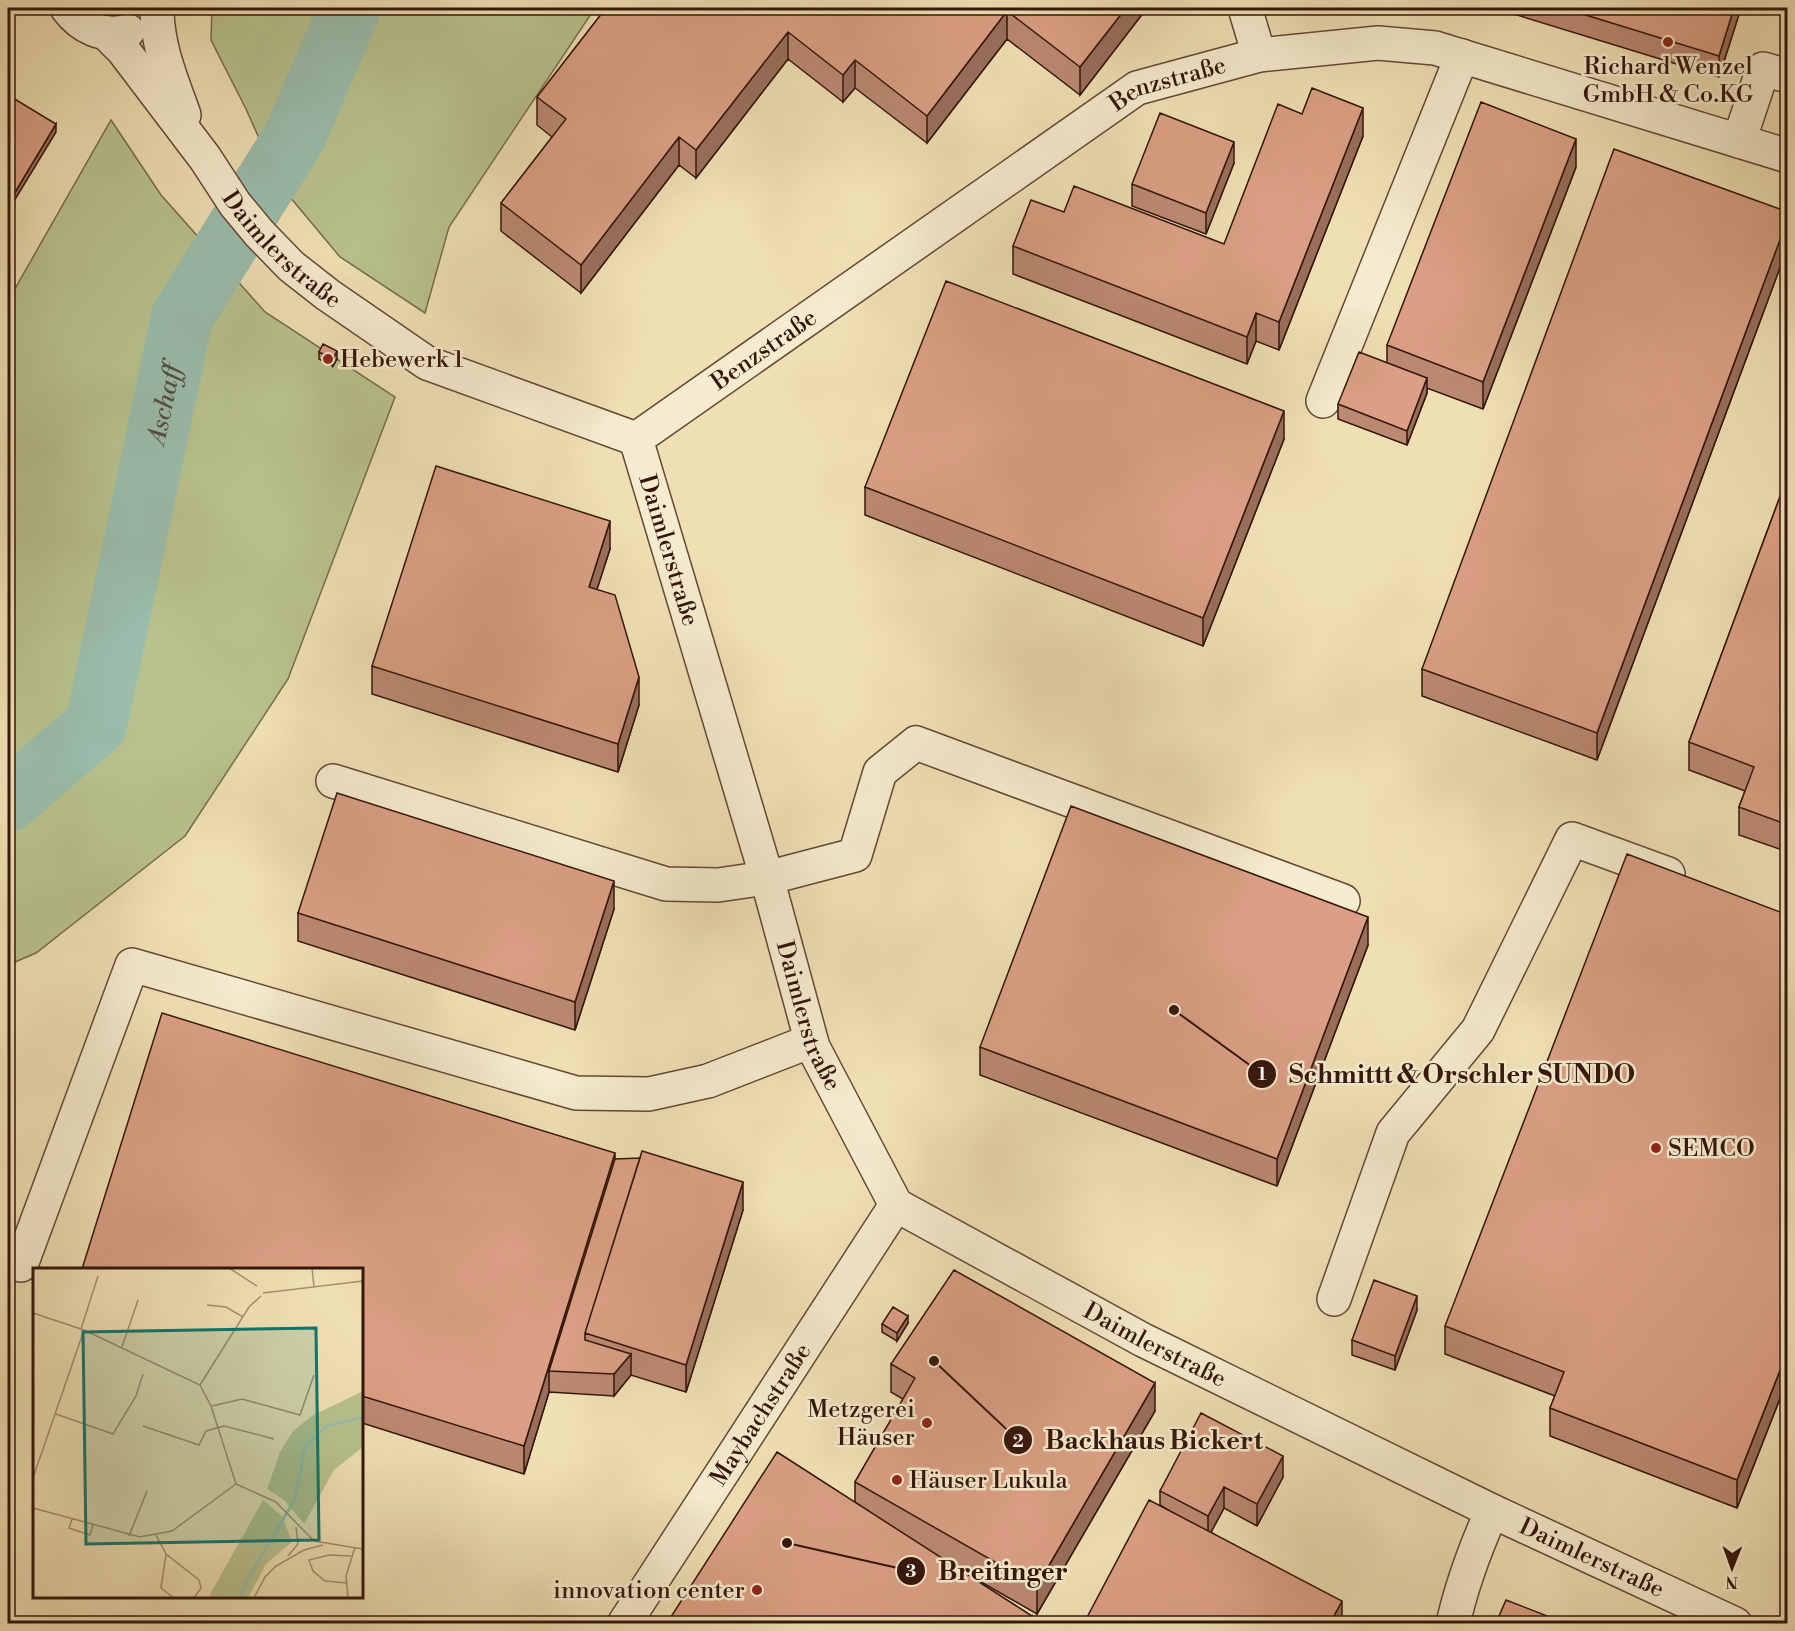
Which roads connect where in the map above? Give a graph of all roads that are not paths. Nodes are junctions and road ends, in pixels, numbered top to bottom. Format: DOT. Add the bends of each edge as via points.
graph roads {
  1 [pos="67,8"];
  2 [pos="1245,8"];
  3 [pos="158,10"];
  4 [pos="106,33"];
  5 [pos="1259,55"];
  6 [pos="1462,57"];
  7 [pos="1788,76"];
  8 [pos="1739,141"];
  9 [pos="193,142"];
  10 [pos="1788,156"];
  11 [pos="1323,401"];
  12 [pos="636,439"];
  13 [pos="333,781"];
  14 [pos="767,878"];
  15 [pos="1691,883"];
  16 [pos="1343,901"];
  17 [pos="811,1041"];
  18 [pos="896,1205"];
  19 [pos="21,1265"];
  20 [pos="1334,1299"];
  21 [pos="1492,1511"];
  22 [pos="624,1623"];
  23 [pos="1453,1623"];
  24 [pos="1735,1623"];
  1 -- 4 [label="street" via="82,24"];
  2 -- 5 [label="street"];
  3 -- 4 [label="street" via="134,29"];
  3 -- 9 [label="street, Daimlerstraße" via="158,35"];
  4 -- 9 [label="street, Daimlerstraße"];
  5 -- 6 [label="street, Benzstraße" via="1378,43 1435,48"];
  5 -- 12 [label="street, Benzstraße" via="1137,88"];
  6 -- 8 [label="street, Benzstraße"];
  6 -- 11 [label="street"];
  7 -- 8 [label="street" via="1763,69"];
  8 -- 10 [label="street, Benzstraße"];
  9 -- 12 [label="street, Daimlerstraße" via="235,204 291,266 427,363"];
  12 -- 14 [label="street, Daimlerstraße"];
  13 -- 14 [label="street" via="666,884 718,885"];
  14 -- 16 [label="street" via="855,855 880,772 916,743"];
  14 -- 17 [label="street, Daimlerstraße"];
  15 -- 20 [label="street" via="1572,839 1478,1030 1393,1133"];
  17 -- 18 [label="street, Daimlerstraße"];
  17 -- 19 [label="street" via="708,1082 649,1094 576,1093 132,964"];
  18 -- 21 [label="street, Daimlerstraße" via="1143,1340"];
  18 -- 22 [label="street, Maybachstraße"];
  21 -- 23 [label="street" via="1473,1554"];
  21 -- 24 [label="street, Daimlerstraße"];
}
